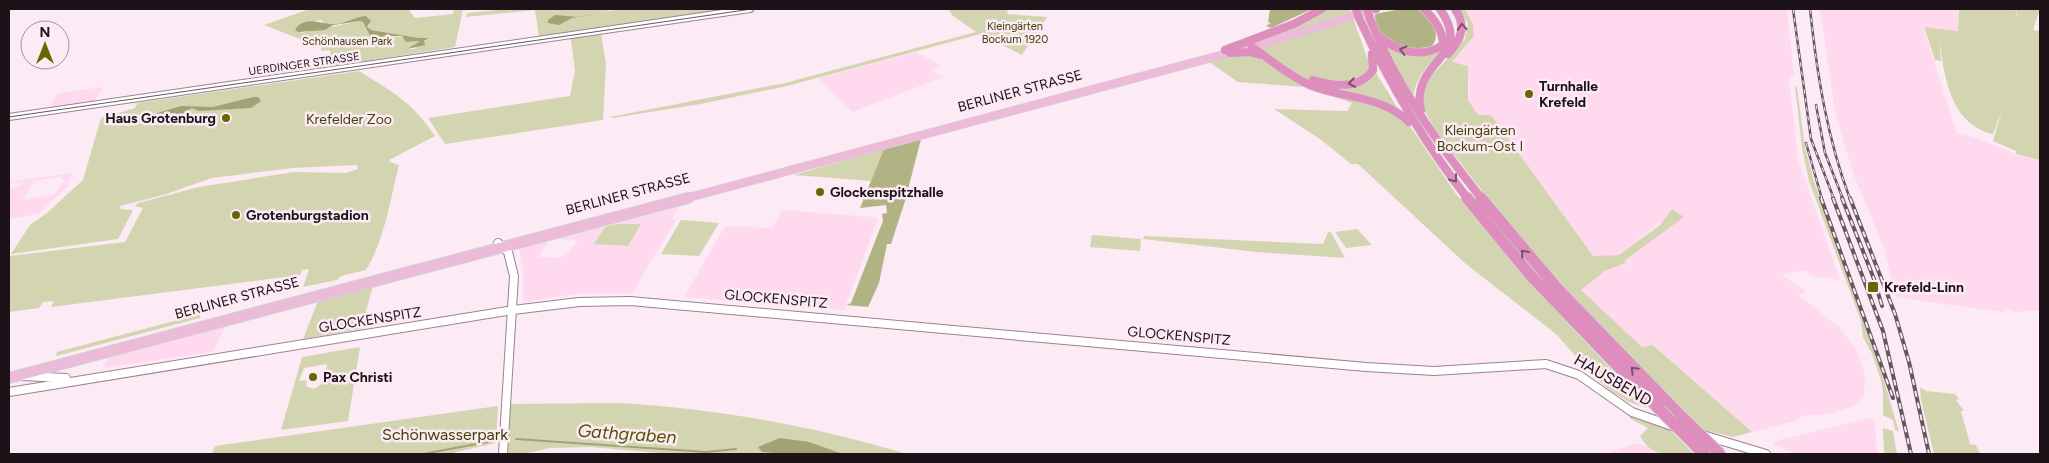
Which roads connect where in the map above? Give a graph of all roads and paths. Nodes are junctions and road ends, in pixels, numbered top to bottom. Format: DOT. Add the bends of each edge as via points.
graph roads {
  1 [pos="750,9"];
  2 [pos="1322,9"];
  3 [pos="1356,9"];
  4 [pos="1360,9"];
  5 [pos="1367,9"];
  6 [pos="1375,9"];
  7 [pos="1419,9"];
  8 [pos="1424,9"];
  9 [pos="1440,9"];
  10 [pos="1454,9"];
  11 [pos="1370,18"];
  12 [pos="1434,20"];
  13 [pos="1252,45"];
  14 [pos="1372,48"];
  15 [pos="1228,51"];
  16 [pos="1268,58"];
  17 [pos="1431,70"];
  18 [pos="9,117"];
  19 [pos="1424,121"];
  20 [pos="1429,145"];
  21 [pos="500,245"];
  22 [pos="1553,293"];
  23 [pos="513,310"];
  24 [pos="1571,312"];
  25 [pos="1470,367"];
  26 [pos="11,376"];
  27 [pos="83,379"];
  28 [pos="9,392"];
  29 [pos="503,454"];
  30 [pos="1704,454"];
  31 [pos="1720,454"];
  32 [pos="1766,454"];
  1 -- 18 [label="main road, UERDINGER STRASSE"];
  2 -- 15 [label="highway"];
  3 -- 14 [label="highway, bridge"];
  4 -- 13 [label="main road, BERLINER STRASSE"];
  5 -- 11 [label="highway, bridge"];
  6 -- 13 [label="main road, BERLINER STRASSE"];
  7 -- 12 [label="highway"];
  8 -- 12 [label="highway"];
  9 -- 17 [label="highway" via="1449,21 1453,35 1450,46"];
  17 -- 10 [label="highway, one-way" via="1462,37 1463,26"];
  12 -- 11 [label="highway, one-way" via="1442,45 1422,52 1402,50 1386,43"];
  11 -- 19 [label="highway" via="1387,61"];
  14 -- 13 [label="highway, one-way" via="1374,66 1371,74 1357,83 1337,85 1306,77"];
  13 -- 15 [label="main road, BERLINER STRASSE"];
  13 -- 16 [label="highway"];
  14 -- 20 [label="highway"];
  15 -- 16 [label="highway" via="1250,52"];
  15 -- 21 [label="main road, BERLINER STRASSE"];
  16 -- 20 [label="highway" via="1310,85 1372,100 1396,110"];
  17 -- 19 [label="highway" via="1419,90 1418,102"];
  22 -- 19 [label="highway, one-way" via="1474,192"];
  20 -- 22 [label="highway, one-way" via="1479,213"];
  21 -- 23 [label="main road" via="508,252 514,276"];
  21 -- 26 [label="main road, BERLINER STRASSE"];
  22 -- 24 [label="highway"];
  23 -- 25 [label="main road, GLOCKENSPITZ" via="579,302 630,301 1366,367 1434,371"];
  23 -- 27 [label="main road, GLOCKENSPITZ"];
  23 -- 29 [label="main road"];
  24 -- 30 [label="highway, bridge"];
  31 -- 24 [label="highway, one-way, bridge"];
  25 -- 32 [label="main road, HAUSBEND" via="1531,364 1560,367 1580,375 1632,412"];
  26 -- 27 [label="main road, GLOCKENSPITZ"];
  27 -- 28 [label="main road, GLOCKENSPITZ"];
}
